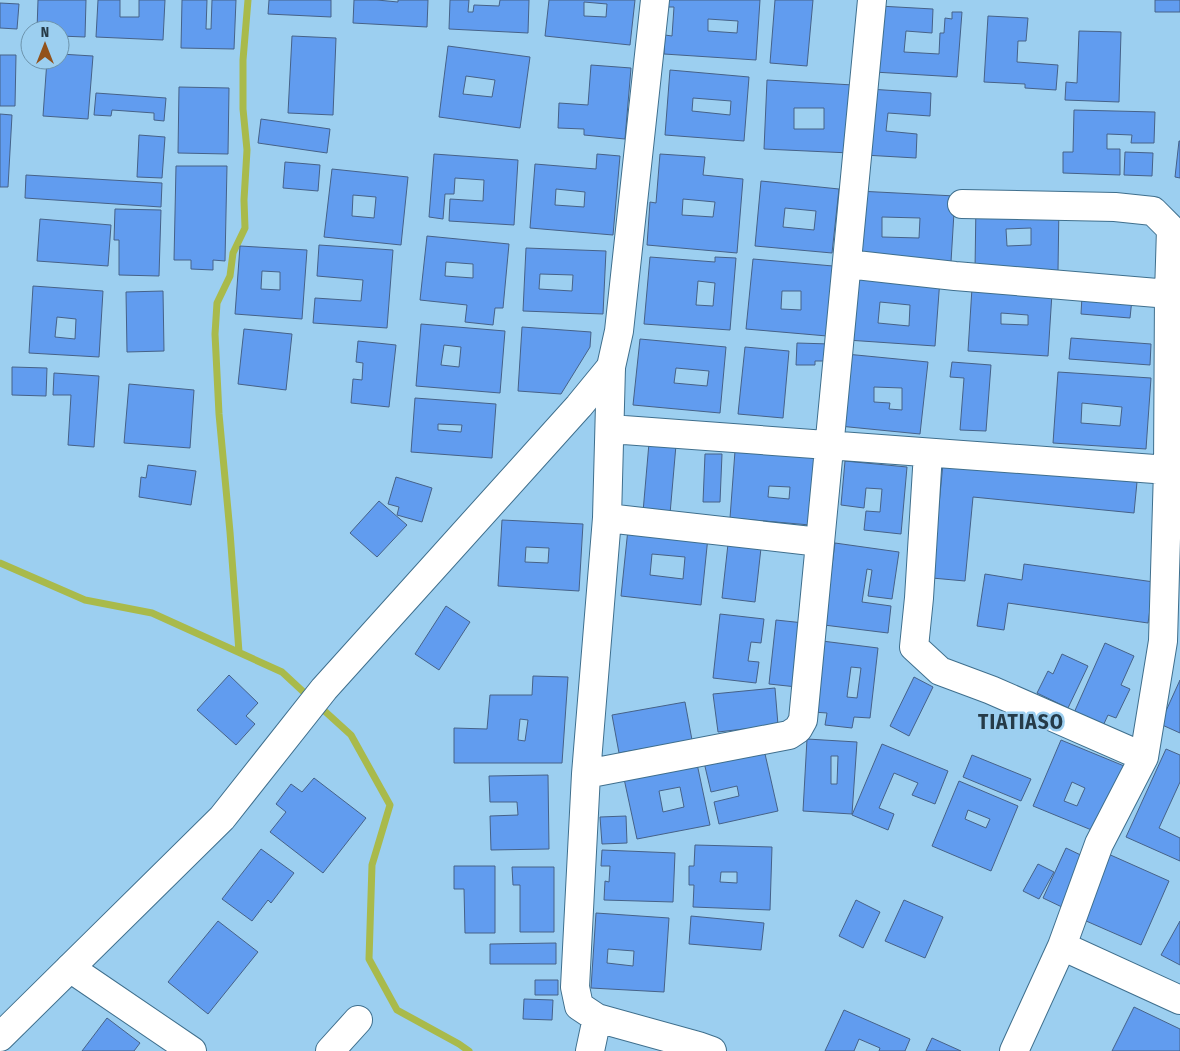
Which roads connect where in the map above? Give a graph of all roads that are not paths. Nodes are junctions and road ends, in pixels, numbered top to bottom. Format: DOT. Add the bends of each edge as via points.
graph roads {
  1 [pos="655,0"];
  2 [pos="872,0"];
  3 [pos="962,204"];
  4 [pos="847,264"];
  5 [pos="1169,294"];
  6 [pos="610,367"];
  7 [pos="610,429"];
  8 [pos="829,446"];
  9 [pos="928,453"];
  10 [pos="1168,470"];
  11 [pos="607,518"];
  12 [pos="820,542"];
  13 [pos="1144,757"];
  14 [pos="586,774"];
  15 [pos="1062,946"];
  16 [pos="70,968"];
  17 [pos="1180,1000"];
  18 [pos="597,1018"];
  19 [pos="358,1020"];
  20 [pos="0,1037"];
  21 [pos="192,1051"];
  22 [pos="330,1051"];
  23 [pos="590,1051"];
  24 [pos="712,1051"];
  25 [pos="1014,1051"];
  1 -- 6 [label="street" via="619,331"];
  2 -- 4 [label="street"];
  3 -- 5 [label="street" via="1116,207 1153,211 1171,229"];
  4 -- 5 [label="street"];
  4 -- 8 [label="street"];
  5 -- 10 [label="street"];
  6 -- 7 [label="street"];
  6 -- 16 [label="street" via="580,406 324,689 222,818"];
  7 -- 8 [label="street"];
  7 -- 11 [label="street"];
  8 -- 9 [label="street"];
  8 -- 12 [label="street"];
  9 -- 10 [label="street"];
  9 -- 13 [label="street" via="914,648 940,671"];
  10 -- 13 [label="street" via="1163,641"];
  11 -- 12 [label="street"];
  11 -- 14 [label="street"];
  12 -- 14 [label="street" via="803,720 798,729 790,735"];
  13 -- 15 [label="street" via="1099,844"];
  14 -- 18 [label="street" via="575,987 580,1006"];
  15 -- 17 [label="street"];
  15 -- 25 [label="street"];
  16 -- 20 [label="street"];
  16 -- 21 [label="street"];
  18 -- 23 [label="street"];
  18 -- 24 [label="street"];
  19 -- 22 [label="street"];
}
